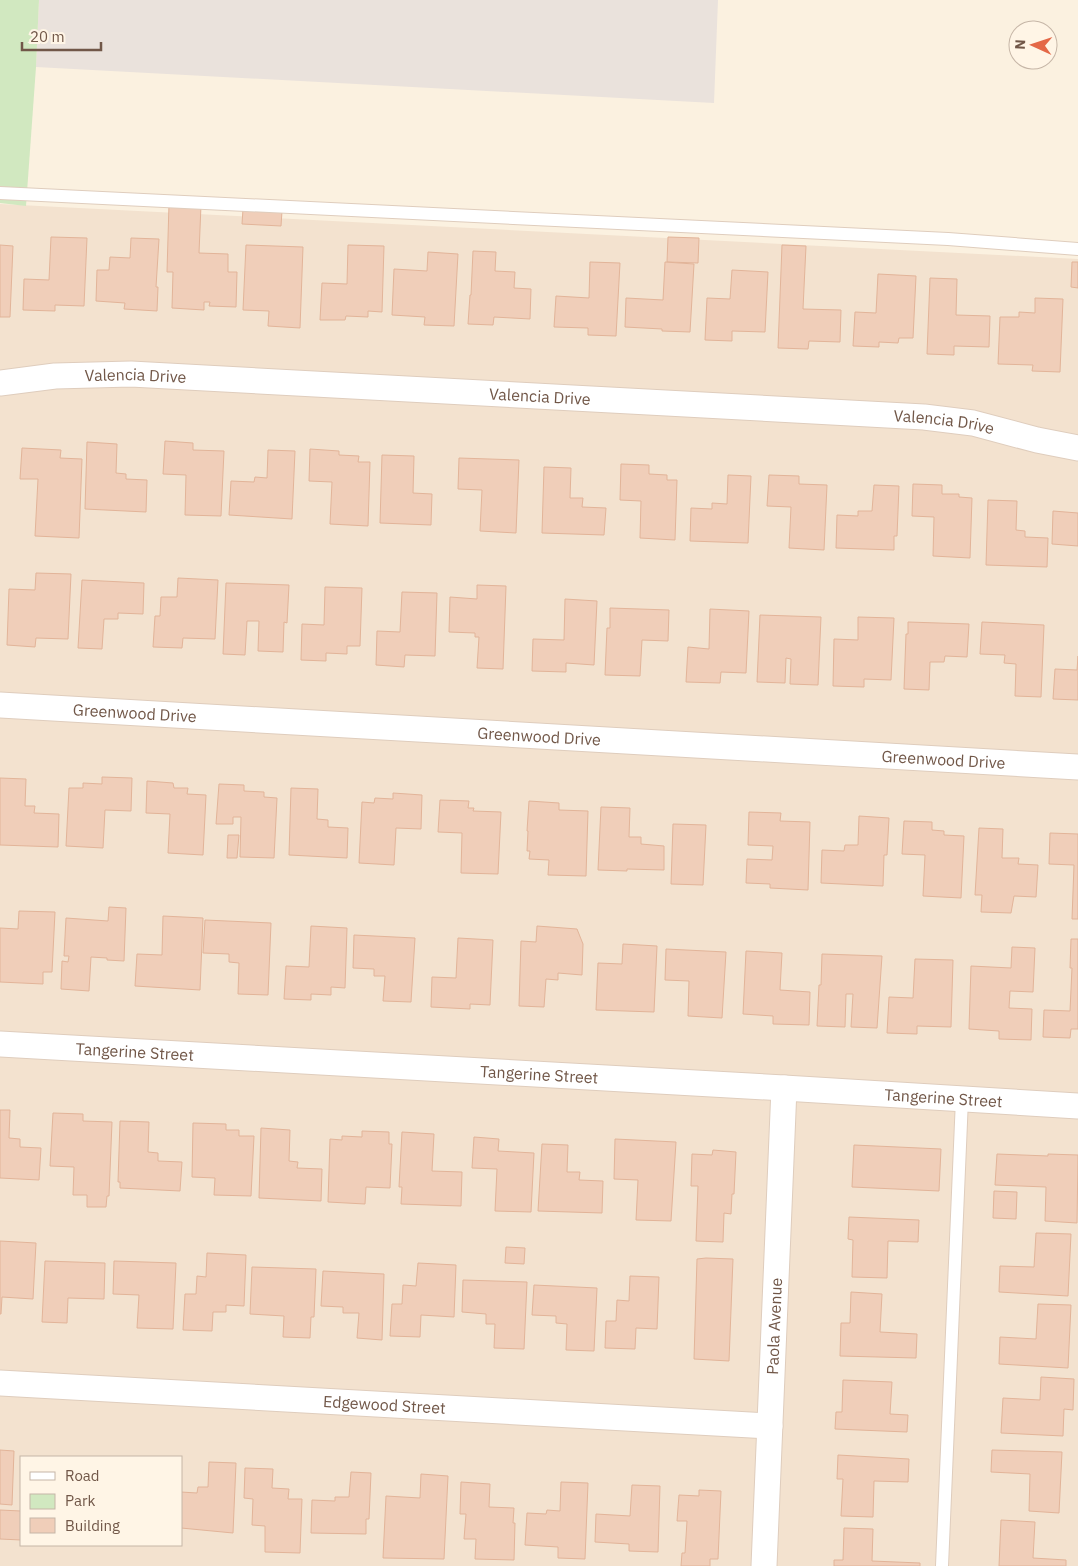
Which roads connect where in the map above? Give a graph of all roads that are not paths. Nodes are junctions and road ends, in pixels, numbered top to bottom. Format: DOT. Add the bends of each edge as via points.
graph roads {
  1 [pos="0,193"];
  2 [pos="1078,249"];
  3 [pos="0,383"];
  4 [pos="1078,448"];
  5 [pos="0,705"];
  6 [pos="1078,767"];
  7 [pos="0,1044"];
  8 [pos="784,1088"];
  9 [pos="962,1099"];
  10 [pos="1078,1106"];
  11 [pos="0,1383"];
  12 [pos="770,1426"];
  13 [pos="764,1566"];
  14 [pos="942,1566"];
  1 -- 2 [label="lane" via="948,239"];
  3 -- 4 [label="street, Valencia Drive" via="55,376 131,374 924,417 973,423"];
  5 -- 6 [label="street, Greenwood Drive"];
  7 -- 8 [label="street, Tangerine Street"];
  8 -- 9 [label="street, Tangerine Street"];
  8 -- 12 [label="street, Paola Avenue"];
  9 -- 10 [label="street, Tangerine Street"];
  9 -- 14 [label="lane"];
  11 -- 12 [label="street, Edgewood Street"];
  12 -- 13 [label="street, Paola Avenue"];
}
